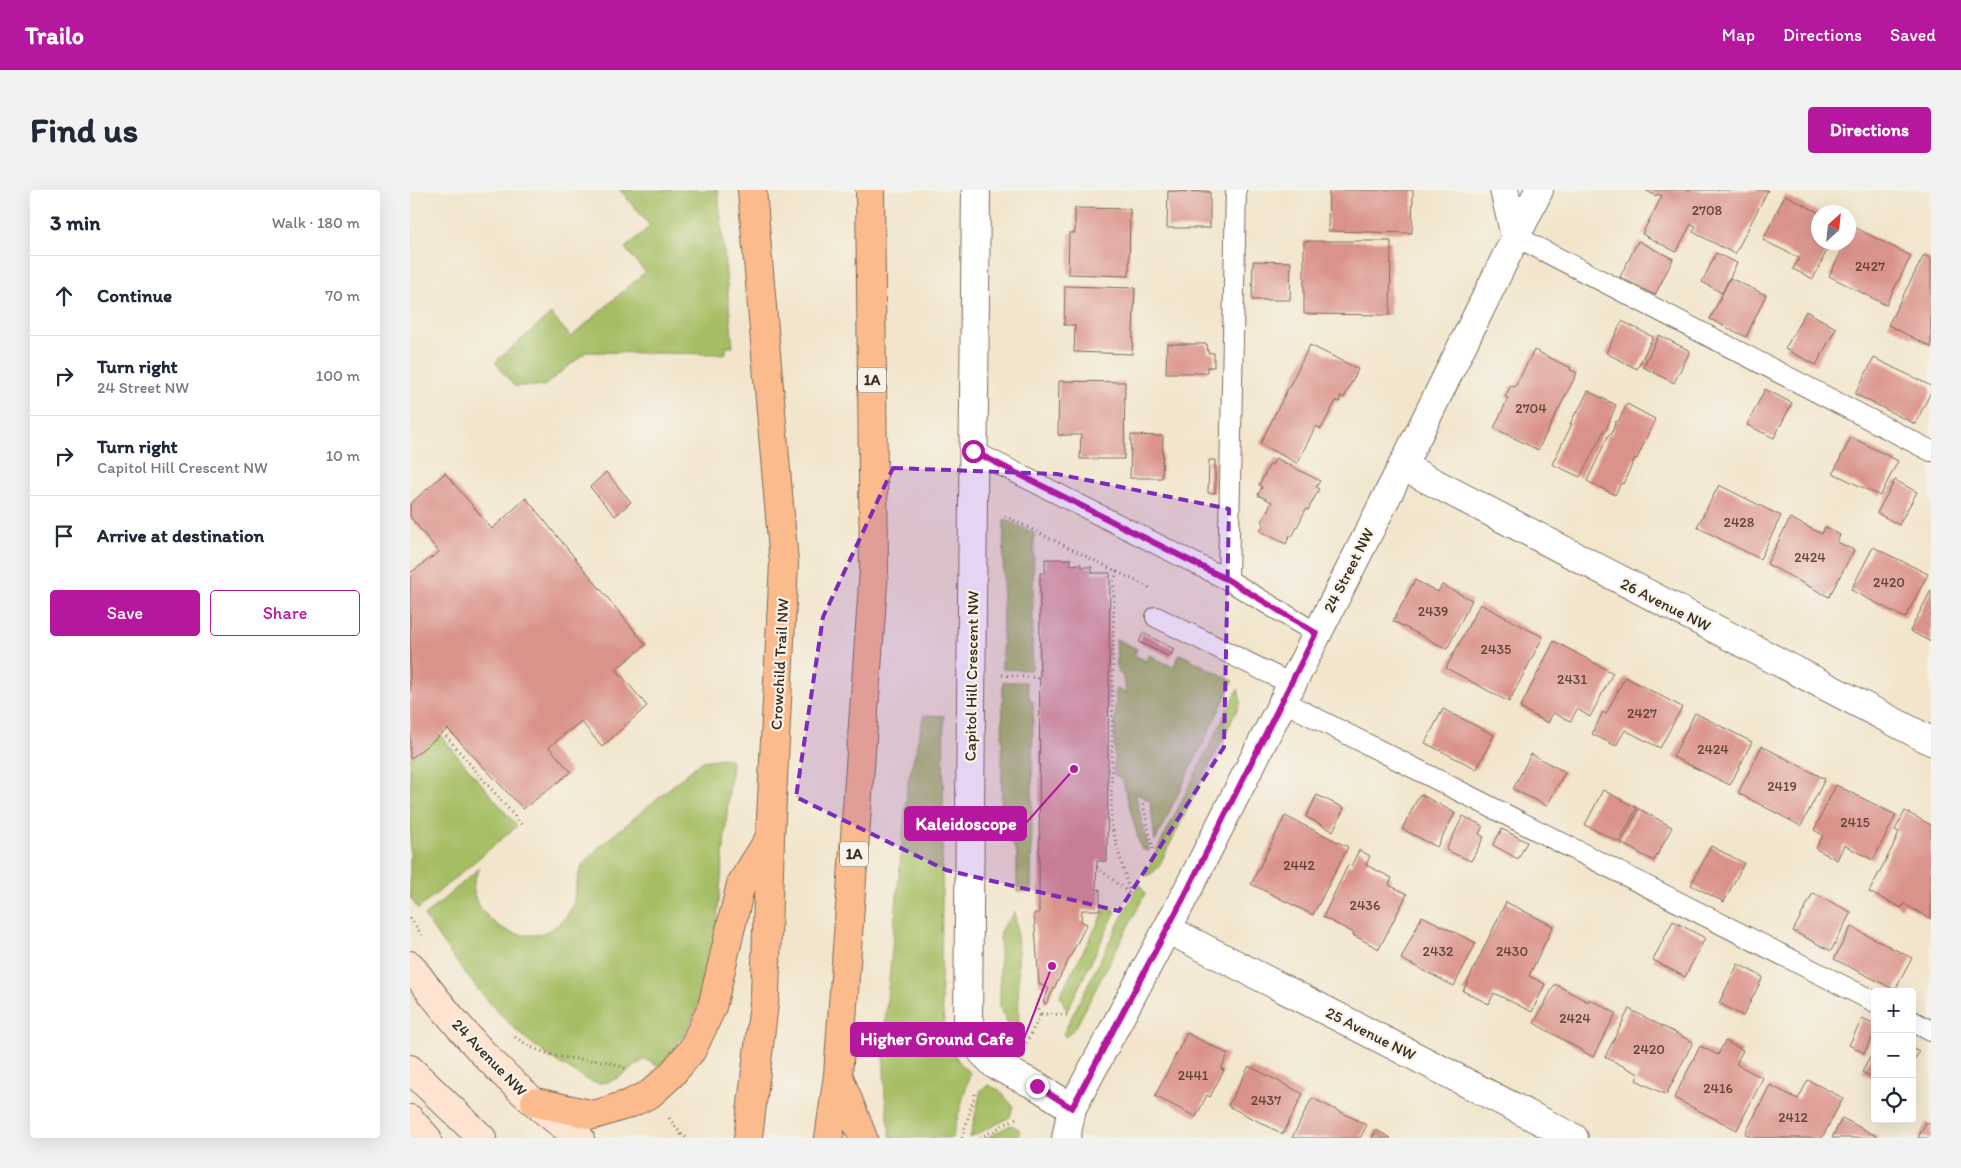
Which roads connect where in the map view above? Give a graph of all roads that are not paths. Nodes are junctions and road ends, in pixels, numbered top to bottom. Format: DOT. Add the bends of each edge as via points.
graph roads {
  1 [pos="752,190"];
  2 [pos="870,190"];
  3 [pos="976,190"];
  4 [pos="1236,190"];
  5 [pos="1504,190"];
  6 [pos="1539,190"];
  7 [pos="1514,236"];
  8 [pos="973,451"];
  9 [pos="1931,451"];
  10 [pos="1402,466"];
  11 [pos="1228,580"];
  12 [pos="1156,617"];
  13 [pos="1316,633"];
  14 [pos="1286,692"];
  15 [pos="1931,741"];
  16 [pos="770,838"];
  17 [pos="1167,929"];
  18 [pos="410,965"];
  19 [pos="1871,1000"];
  20 [pos="1916,1023"];
  21 [pos="1931,1031"];
  22 [pos="410,1069"];
  23 [pos="838,1075"];
  24 [pos="535,1102"];
  25 [pos="1072,1108"];
  26 [pos="410,1119"];
  27 [pos="427,1138"];
  28 [pos="482,1138"];
  29 [pos="580,1138"];
  30 [pos="748,1138"];
  31 [pos="829,1138"];
  32 [pos="863,1138"];
  33 [pos="1066,1138"];
  34 [pos="1574,1138"];
  1 -- 16 [label="highway, Crowchild Trail NW" via="784,563"];
  2 -- 23 [label="highway, 1A" via="874,570"];
  3 -- 8 [label="street, Capitol Hill Crescent NW"];
  4 -- 11 [label="lane"];
  5 -- 7 [label="street"];
  6 -- 7 [label="street, 24 Street NW"];
  7 -- 9 [label="lane"];
  7 -- 10 [label="street, 24 Street NW"];
  8 -- 11 [label="lane"];
  8 -- 25 [label="street, Capitol Hill Crescent NW" via="968,1019 982,1052 995,1065"];
  10 -- 13 [label="street, 24 Street NW"];
  10 -- 15 [label="street, 26 Avenue NW"];
  11 -- 13 [label="lane"];
  12 -- 14 [label="lane"];
  13 -- 14 [label="street, 24 Street NW"];
  14 -- 17 [label="street, 24 Street NW"];
  14 -- 19 [label="lane"];
  16 -- 24 [label="highway" via="741,884 712,1007 692,1050 670,1076 650,1094 594,1115"];
  16 -- 30 [label="highway, Crowchild Trail NW" via="765,995"];
  17 -- 25 [label="street, 24 Street NW"];
  17 -- 34 [label="street, 25 Avenue NW"];
  18 -- 24 [label="street, 24 Avenue NW" via="472,1040"];
  20 -- 21 [label="lane"];
  22 -- 28 [label="street"];
  23 -- 31 [label="highway, 1A"];
  23 -- 32 [label="highway"];
  24 -- 29 [label="street, 24 Avenue NW"];
  25 -- 33 [label="street, 24 Street NW"];
  26 -- 27 [label="street"];
}
